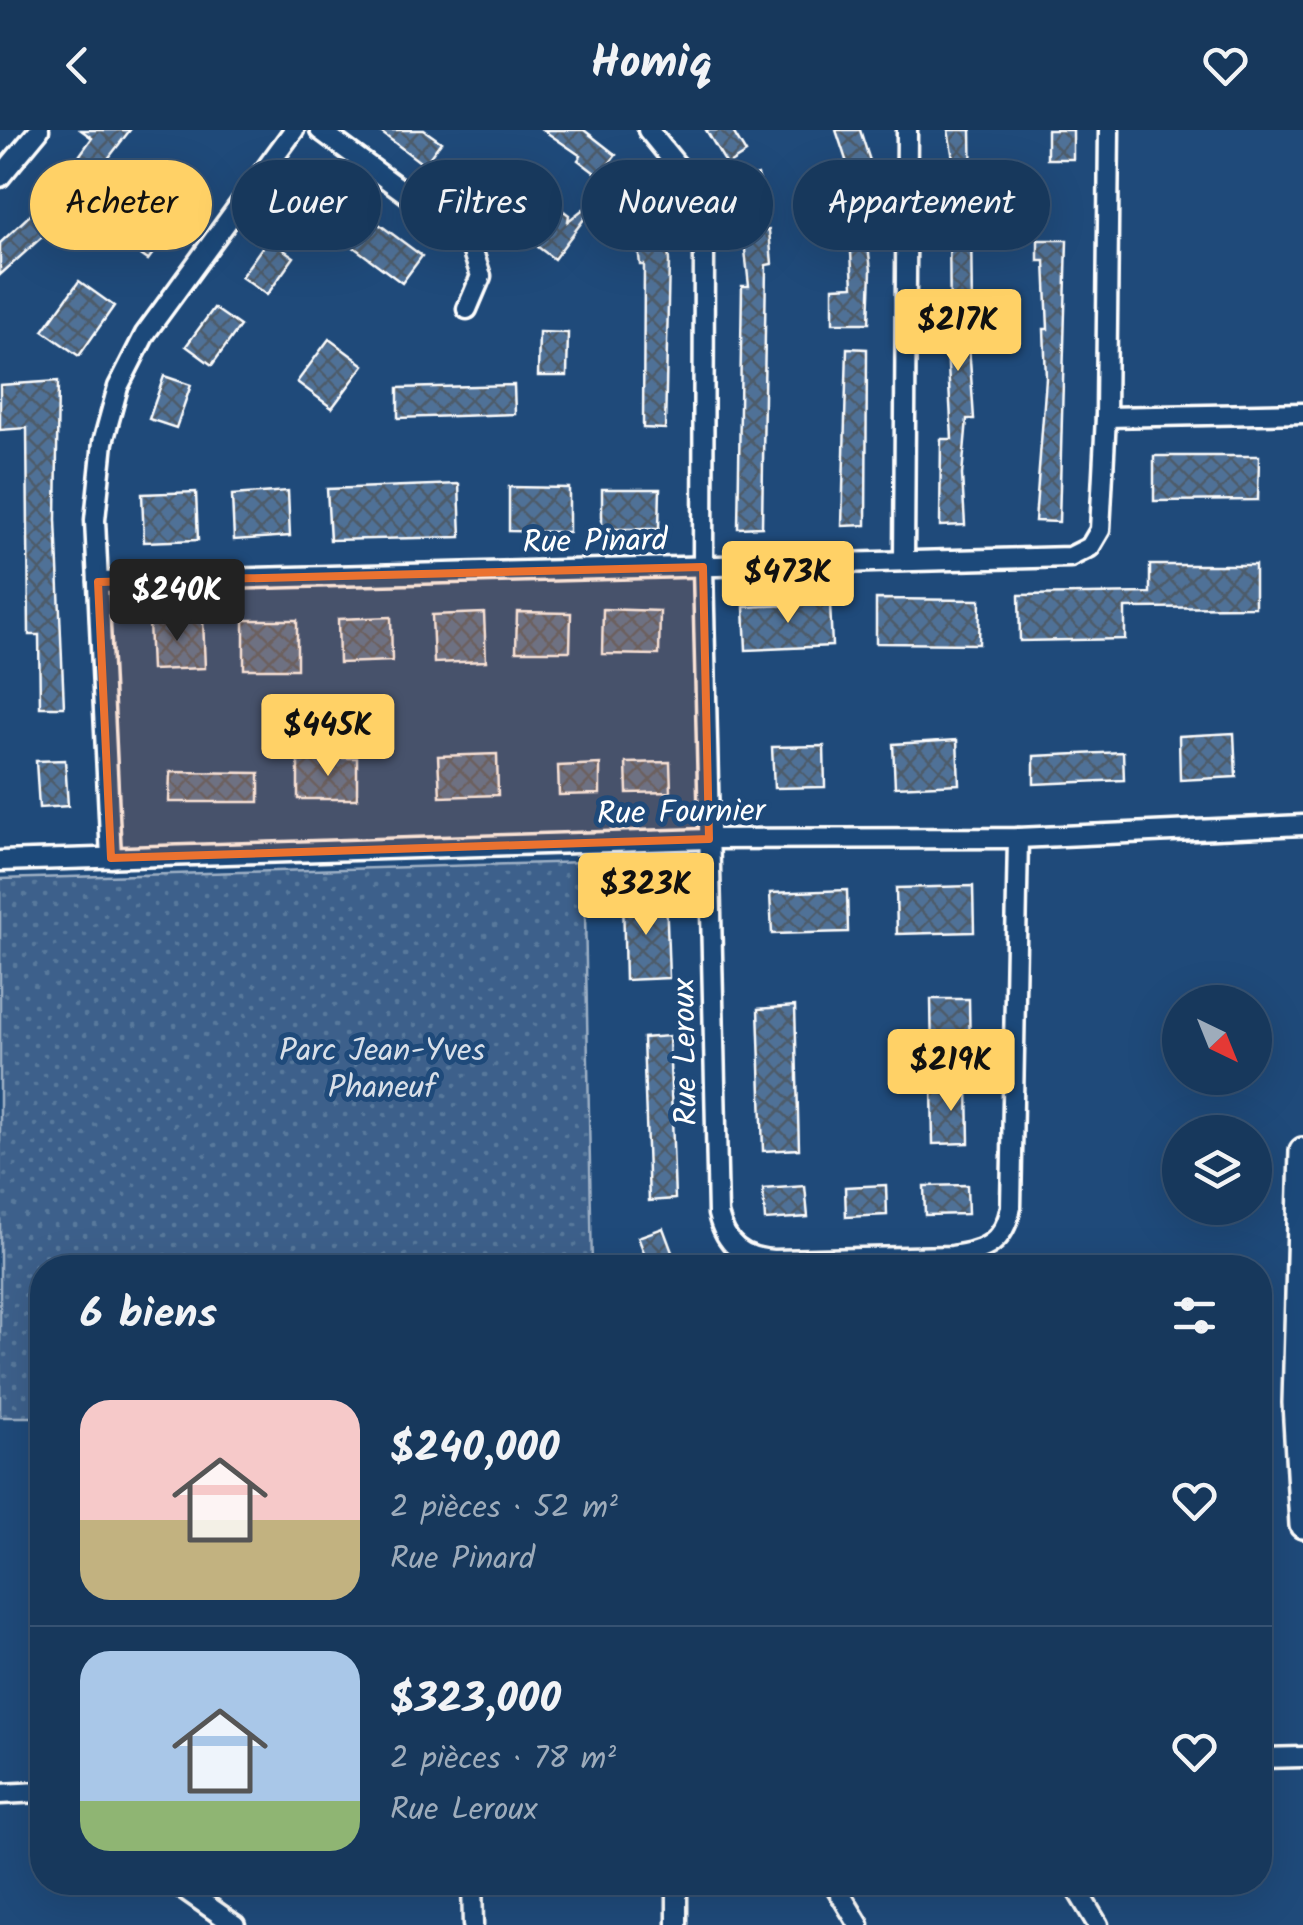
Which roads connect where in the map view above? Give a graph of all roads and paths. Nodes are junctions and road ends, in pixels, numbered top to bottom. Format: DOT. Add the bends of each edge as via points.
graph roads {
  1 [pos="39,130"];
  2 [pos="294,130"];
  3 [pos="320,130"];
  4 [pos="648,130"];
  5 [pos="907,130"];
  6 [pos="1109,130"];
  7 [pos="0,177"];
  8 [pos="467,309"];
  9 [pos="1303,412"];
  10 [pos="1106,417"];
  11 [pos="904,560"];
  12 [pos="703,567"];
  13 [pos="98,582"];
  14 [pos="1303,825"];
  15 [pos="1018,838"];
  16 [pos="709,839"];
  17 [pos="111,858"];
  18 [pos="0,861"];
  19 [pos="1303,1151"];
  20 [pos="747,1255"];
  21 [pos="903,1255"];
  22 [pos="1303,1525"];
  23 [pos="1303,1756"];
  24 [pos="1272,1757"];
  25 [pos="30,1793"];
  26 [pos="0,1794"];
  27 [pos="192,1895"];
  28 [pos="472,1895"];
  29 [pos="676,1895"];
  30 [pos="841,1895"];
  31 [pos="1080,1895"];
  32 [pos="235,1925"];
  33 [pos="473,1925"];
  34 [pos="677,1925"];
  35 [pos="858,1925"];
  36 [pos="1098,1925"];
  1 -- 7 [label="street"];
  2 -- 13 [label="street" via="145,334 118,387 94,520"];
  3 -- 8 [label="street" via="471,246 480,276"];
  4 -- 12 [label="street, Rue Leroux" via="683,174 704,250"];
  5 -- 11 [label="street"];
  6 -- 10 [label="street"];
  9 -- 10 [label="street"];
  10 -- 11 [label="street, Rue Pinard" via="1100,530 1090,547 1070,557"];
  11 -- 12 [label="street, Rue Pinard"];
  12 -- 13 [label="street, Rue Pinard"];
  12 -- 16 [label="street, Rue Leroux"];
  13 -- 17 [label="street"];
  14 -- 15 [label="street, Rue Fournier"];
  15 -- 16 [label="street, Rue Fournier"];
  15 -- 21 [label="street, Rue Leroux" via="1007,1227 980,1252"];
  16 -- 17 [label="street, Rue Fournier"];
  16 -- 20 [label="street, Rue Leroux" via="718,1214 733,1247"];
  17 -- 18 [label="street, Rue Fournier"];
  19 -- 22 [label="street" via="1296,1403"];
  23 -- 24 [label="street"];
  25 -- 26 [label="street"];
  27 -- 32 [label="street"];
  28 -- 33 [label="street"];
  29 -- 34 [label="street"];
  30 -- 35 [label="street"];
  31 -- 36 [label="street"];
}
